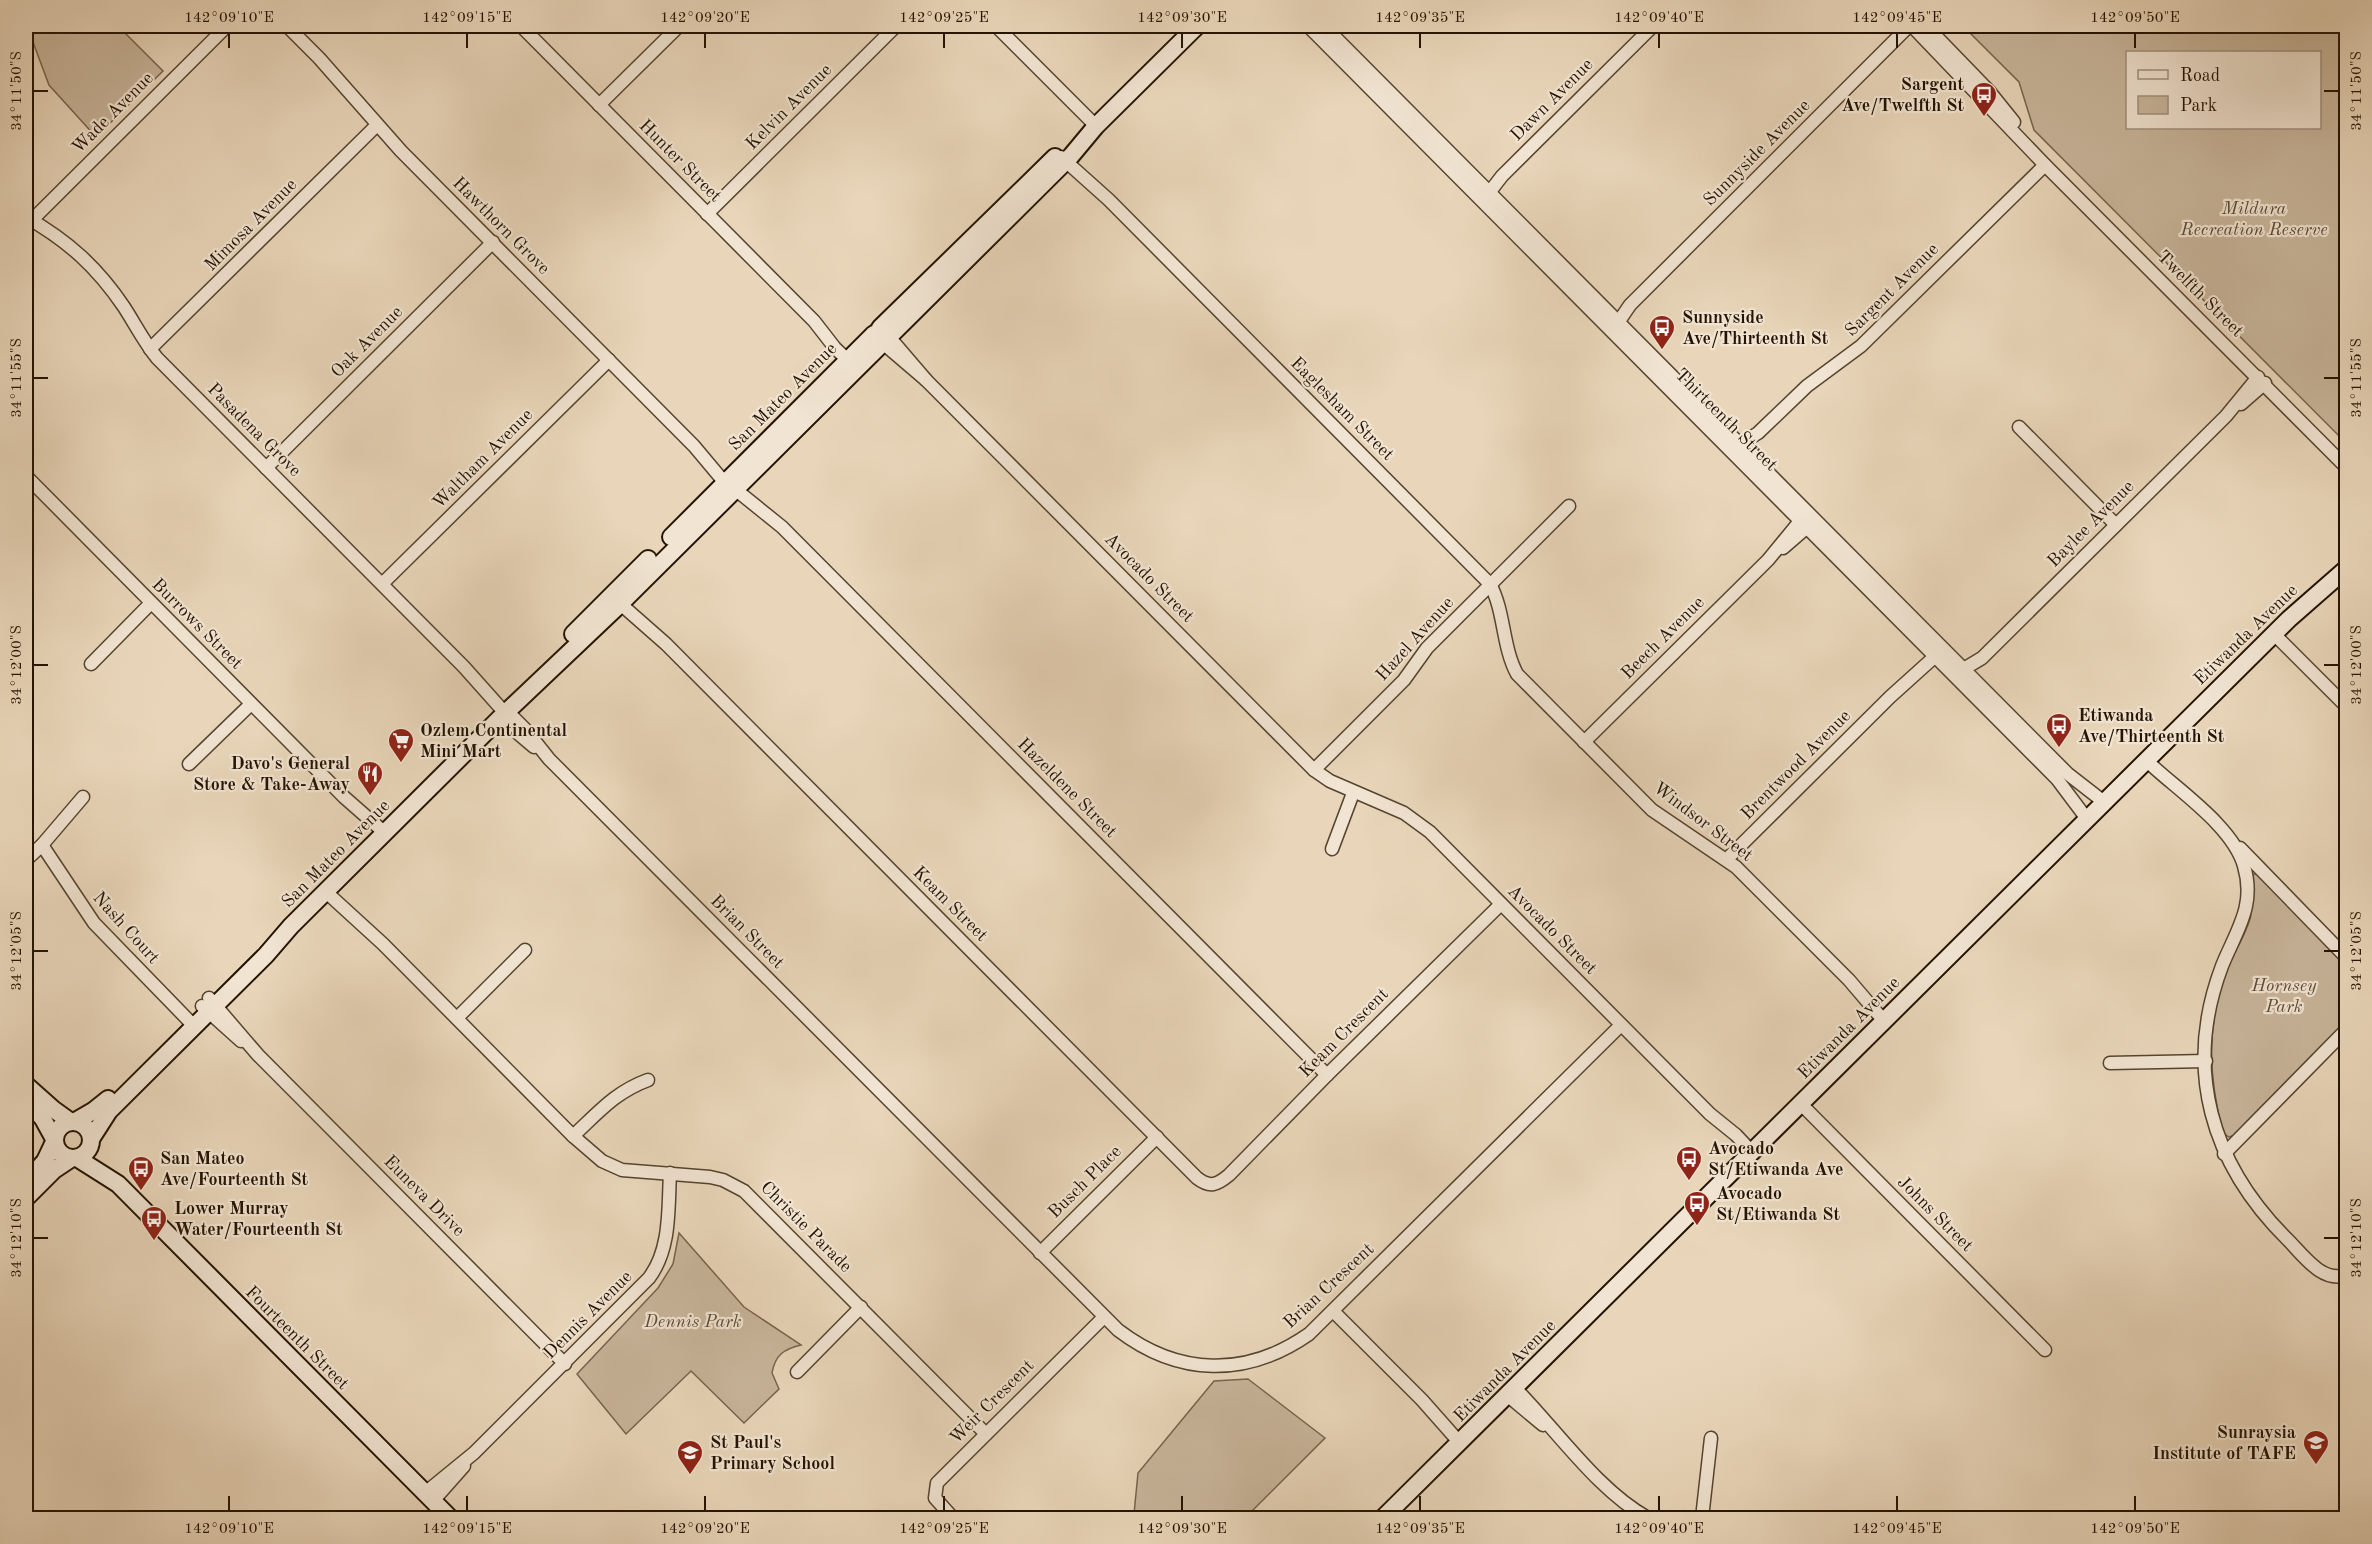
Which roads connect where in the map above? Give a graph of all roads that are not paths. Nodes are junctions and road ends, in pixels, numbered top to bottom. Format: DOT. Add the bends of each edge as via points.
graph roads {
  1 [pos="227,26"];
  2 [pos="287,26"];
  3 [pos="521,26"];
  4 [pos="679,26"];
  5 [pos="896,26"];
  6 [pos="996,26"];
  7 [pos="1197,26"];
  8 [pos="1308,26"];
  9 [pos="1324,26"];
  10 [pos="1653,26"];
  11 [pos="1910,26"];
  12 [pos="1926,26"];
  13 [pos="599,105"];
  14 [pos="377,125"];
  15 [pos="1096,126"];
  16 [pos="2028,147"];
  17 [pos="1064,155"];
  18 [pos="2045,165"];
  19 [pos="1483,194"];
  20 [pos="707,214"];
  21 [pos="27,222"];
  22 [pos="492,242"];
  23 [pos="1611,322"];
  24 [pos="881,336"];
  25 [pos="150,349"];
  26 [pos="609,360"];
  27 [pos="855,362"];
  28 [pos="2261,380"];
  29 [pos="2019,427"];
  30 [pos="1740,452"];
  31 [pos="2346,466"];
  32 [pos="267,468"];
  33 [pos="27,479"];
  34 [pos="734,482"];
  35 [pos="1569,506"];
  36 [pos="1807,520"];
  37 [pos="2116,525"];
  38 [pos="2346,569"];
  39 [pos="382,584"];
  40 [pos="1490,584"];
  41 [pos="619,596"];
  42 [pos="151,603"];
  43 [pos="2274,634"];
  44 [pos="1936,650"];
  45 [pos="1982,658"];
  46 [pos="91,664"];
  47 [pos="1512,664"];
  48 [pos="1958,672"];
  49 [pos="1968,681"];
  50 [pos="251,704"];
  51 [pos="2346,706"];
  52 [pos="506,712"];
  53 [pos="1584,742"];
  54 [pos="2150,758"];
  55 [pos="189,765"];
  56 [pos="1314,770"];
  57 [pos="1353,793"];
  58 [pos="82,796"];
  59 [pos="2104,802"];
  60 [pos="2087,819"];
  61 [pos="382,836"];
  62 [pos="2230,839"];
  63 [pos="42,845"];
  64 [pos="1332,849"];
  65 [pos="1727,859"];
  66 [pos="26,860"];
  67 [pos="328,889"];
  68 [pos="1501,904"];
  69 [pos="525,950"];
  70 [pos="2346,957"];
  71 [pos="209,1005"];
  72 [pos="457,1018"];
  73 [pos="1887,1018"];
  74 [pos="191,1023"];
  75 [pos="1621,1025"];
  76 [pos="2346,1030"];
  77 [pos="2205,1061"];
  78 [pos="2110,1063"];
  79 [pos="1327,1074"];
  80 [pos="648,1080"];
  81 [pos="26,1085"];
  82 [pos="26,1098"];
  83 [pos="1801,1104"];
  84 [pos="73,1122"];
  85 [pos="919,1131"];
  86 [pos="573,1136"];
  87 [pos="1157,1137"];
  88 [pos="54,1140"];
  89 [pos="91,1141"];
  90 [pos="2224,1154"];
  91 [pos="1750,1155"];
  92 [pos="75,1158"];
  93 [pos="670,1173"];
  94 [pos="26,1182"];
  95 [pos="118,1184"];
  96 [pos="1212,1185"];
  97 [pos="26,1198"];
  98 [pos="1040,1253"];
  99 [pos="2346,1275"];
  100 [pos="861,1308"];
  101 [pos="1333,1311"];
  102 [pos="1104,1317"];
  103 [pos="2044,1350"];
  104 [pos="565,1364"];
  105 [pos="797,1372"];
  106 [pos="1511,1392"];
  107 [pos="986,1434"];
  108 [pos="1711,1438"];
  109 [pos="1462,1440"];
  110 [pos="436,1508"];
  111 [pos="953,1518"];
  112 [pos="1383,1518"];
  113 [pos="1648,1518"];
  114 [pos="1702,1518"];
  1 -- 21 [label="street, Wade Avenue"];
  2 -- 14 [label="street, Hawthorn Grove"];
  3 -- 13 [label="street, Hunter Street"];
  4 -- 13 [label="street"];
  5 -- 20 [label="street, Kelvin Avenue"];
  6 -- 15 [label="street"];
  7 -- 15 [label="street, San Mateo Avenue"];
  8 -- 19 [label="street, Thirteenth Street"];
  9 -- 19 [label="street, Thirteenth Street"];
  10 -- 19 [label="street, Dawn Avenue"];
  11 -- 16 [label="street, Twelfth Street"];
  11 -- 23 [label="street, Sunnyside Avenue"];
  12 -- 16 [label="street, Twelfth Street" via="2001,104"];
  13 -- 20 [label="street, Hunter Street"];
  14 -- 22 [label="street, Hawthorn Grove"];
  14 -- 25 [label="street, Mimosa Avenue"];
  15 -- 17 [label="street, San Mateo Avenue"];
  16 -- 18 [label="street, Twelfth Street"];
  17 -- 24 [label="street, San Mateo Avenue"];
  17 -- 40 [label="street, Eaglesham Street"];
  18 -- 28 [label="street, Twelfth Street"];
  18 -- 30 [label="street, Sargent Avenue" via="1861,346 1806,386"];
  19 -- 23 [label="street, Thirteenth Street"];
  20 -- 27 [label="street, Hunter Street"];
  21 -- 25 [label="street, Pasadena Grove" via="62,239 84,260 123,305"];
  22 -- 26 [label="street, Hawthorn Grove"];
  22 -- 32 [label="street, Oak Avenue"];
  23 -- 30 [label="street, Thirteenth Street"];
  24 -- 27 [label="street, San Mateo Avenue"];
  24 -- 56 [label="street, Avocado Street"];
  25 -- 32 [label="street, Pasadena Grove"];
  26 -- 34 [label="street, Hawthorn Grove" via="713,470"];
  26 -- 39 [label="street, Waltham Avenue"];
  27 -- 34 [label="street, San Mateo Avenue"];
  28 -- 31 [label="street, Twelfth Street"];
  28 -- 37 [label="street, Baylee Avenue" via="2254,395 2226,416"];
  29 -- 37 [label="street"];
  30 -- 36 [label="street, Thirteenth Street"];
  32 -- 39 [label="street, Pasadena Grove"];
  33 -- 42 [label="street, Burrows Street"];
  34 -- 41 [label="street, San Mateo Avenue"];
  34 -- 79 [label="street, Hazeldene Street" via="759,498 782,526"];
  35 -- 40 [label="street, Hazel Avenue"];
  36 -- 44 [label="street, Thirteenth Street"];
  36 -- 53 [label="street, Beech Avenue"];
  37 -- 45 [label="street, Baylee Avenue"];
  38 -- 43 [label="street, Etiwanda Avenue"];
  39 -- 52 [label="street, Pasadena Grove" via="492,690"];
  40 -- 47 [label="street, Eaglesham Street"];
  40 -- 56 [label="street, Hazel Avenue" via="1420,656 1404,680"];
  41 -- 52 [label="street, San Mateo Avenue"];
  41 -- 87 [label="street, Keam Street"];
  42 -- 46 [label="street"];
  42 -- 50 [label="street, Burrows Street"];
  43 -- 51 [label="street"];
  43 -- 54 [label="street, Etiwanda Avenue"];
  44 -- 48 [label="street, Thirteenth Street"];
  44 -- 65 [label="street, Brentwood Avenue"];
  45 -- 48 [label="street, Baylee Avenue"];
  45 -- 49 [label="street, Baylee Avenue"];
  47 -- 53 [label="street, Windsor Street" via="1517,674"];
  48 -- 49 [label="street, Thirteenth Street"];
  49 -- 59 [label="street, Thirteenth Street" via="2068,774"];
  49 -- 60 [label="street, Thirteenth Street" via="2057,779"];
  50 -- 55 [label="street"];
  50 -- 61 [label="street, Burrows Street"];
  52 -- 61 [label="street, San Mateo Avenue"];
  52 -- 85 [label="street, Brian Street" via="519,736 549,759"];
  53 -- 65 [label="street, Windsor Street" via="1652,810"];
  54 -- 59 [label="street, Etiwanda Avenue"];
  54 -- 62 [label="street"];
  56 -- 57 [label="street, Avocado Street"];
  57 -- 64 [label="street"];
  57 -- 68 [label="street, Avocado Street" via="1389,806 1417,822"];
  58 -- 63 [label="street"];
  59 -- 60 [label="street, Etiwanda Avenue"];
  60 -- 73 [label="street, Etiwanda Avenue"];
  61 -- 67 [label="street, San Mateo Avenue"];
  62 -- 70 [label="street"];
  62 -- 77 [label="street" via="2245,867 2246,909 2211,1001"];
  63 -- 66 [label="street"];
  63 -- 74 [label="street, Nash Court" via="94,923"];
  65 -- 73 [label="street, Windsor Street"];
  67 -- 71 [label="street, San Mateo Avenue" via="291,926 266,943"];
  67 -- 72 [label="street, Christie Parade"];
  68 -- 75 [label="street, Avocado Street"];
  68 -- 79 [label="street, Keam Crescent"];
  69 -- 72 [label="street"];
  71 -- 74 [label="street, San Mateo Avenue"];
  71 -- 104 [label="street, Euneva Drive"];
  72 -- 86 [label="street, Christie Parade"];
  73 -- 83 [label="street, Etiwanda Avenue"];
  74 -- 84 [label="street, San Mateo Avenue" via="104,1104"];
  74 -- 89 [label="street, San Mateo Avenue" via="109,1111"];
  75 -- 91 [label="street, Avocado Street"];
  75 -- 101 [label="street, Brian Crescent"];
  76 -- 90 [label="street"];
  77 -- 78 [label="street"];
  77 -- 90 [label="street" via="2211,1110"];
  79 -- 96 [label="street, Keam Crescent" via="1229,1175"];
  80 -- 86 [label="street" via="613,1097"];
  81 -- 84 [label="street"];
  82 -- 88 [label="street"];
  83 -- 91 [label="street, Etiwanda Avenue"];
  83 -- 103 [label="street, Johns Street"];
  84 -- 88 [label="street" via="61,1125"];
  84 -- 89 [label="street" via="88,1129"];
  85 -- 98 [label="street, Brian Crescent"];
  86 -- 93 [label="street, Christie Parade" via="611,1166"];
  87 -- 96 [label="street, Keam Street" via="1197,1178"];
  87 -- 98 [label="street, Busch Place"];
  88 -- 92 [label="street" via="58,1151"];
  88 -- 94 [label="street" via="45,1161"];
  89 -- 92 [label="street" via="86,1152"];
  89 -- 95 [label="street, Fourteenth Street"];
  90 -- 99 [label="street" via="2246,1191 2291,1243 2322,1272"];
  91 -- 106 [label="street, Etiwanda Avenue"];
  92 -- 95 [label="street, Fourteenth Street"];
  92 -- 97 [label="street" via="54,1170"];
  93 -- 100 [label="street, Christie Parade" via="723,1180 744,1191"];
  93 -- 104 [label="street, Dennis Avenue" via="666,1236 657,1268"];
  95 -- 110 [label="street, Fourteenth Street"];
  98 -- 102 [label="street, Brian Crescent"];
  100 -- 105 [label="street"];
  100 -- 107 [label="street, Christie Parade"];
  101 -- 102 [label="street, Brian Crescent" via="1308,1334 1278,1352 1246,1363 1213,1366 1161,1357 1131,1340"];
  101 -- 109 [label="street"];
  102 -- 107 [label="street, Weir Crescent"];
  104 -- 110 [label="street, Dennis Avenue" via="474,1453"];
  106 -- 109 [label="street, Etiwanda Avenue"];
  106 -- 113 [label="street" via="1615,1494"];
  107 -- 111 [label="street, Weir Crescent" via="934,1487 934,1498"];
  108 -- 114 [label="street"];
  109 -- 112 [label="street, Etiwanda Avenue"];
}
